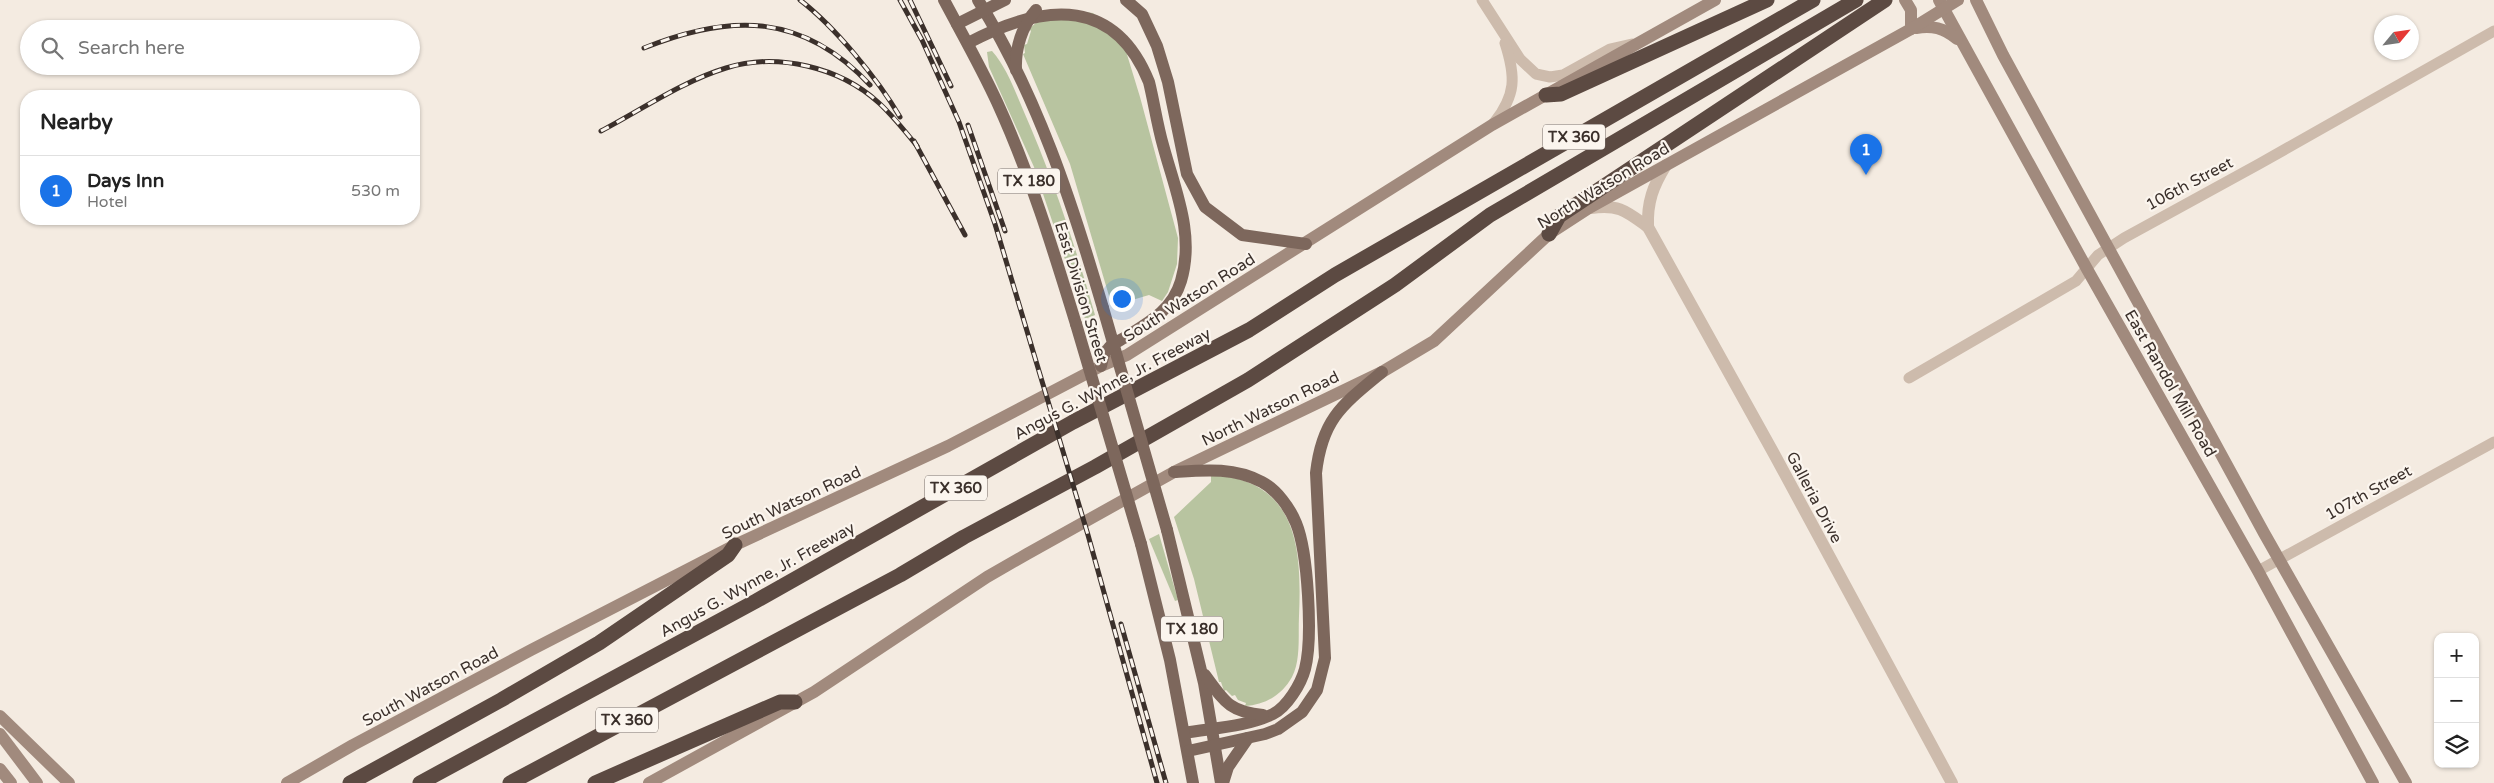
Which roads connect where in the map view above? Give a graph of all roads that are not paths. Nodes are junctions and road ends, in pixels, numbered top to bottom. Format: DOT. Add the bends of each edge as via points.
graph roads {
  1 [pos="944,0"];
  2 [pos="1005,0"];
  3 [pos="1126,0"];
  4 [pos="1482,0"];
  5 [pos="1715,0"];
  6 [pos="1767,0"];
  7 [pos="1813,0"];
  8 [pos="1856,0"];
  9 [pos="1905,0"];
  10 [pos="1958,0"];
  11 [pos="1976,0"];
  12 [pos="1986,0"];
  13 [pos="1058,3"];
  14 [pos="1881,3"];
  15 [pos="981,5"];
  16 [pos="1941,5"];
  17 [pos="1037,8"];
  18 [pos="1115,17"];
  19 [pos="1986,20"];
  20 [pos="957,24"];
  21 [pos="994,29"];
  22 [pos="1911,29"];
  23 [pos="2494,31"];
  24 [pos="1502,34"];
  25 [pos="968,44"];
  26 [pos="1634,44"];
  27 [pos="1964,46"];
  28 [pos="1016,72"];
  29 [pos="1546,95"];
  30 [pos="1492,125"];
  31 [pos="1666,165"];
  32 [pos="1589,208"];
  33 [pos="1648,227"];
  34 [pos="1549,234"];
  35 [pos="1306,244"];
  36 [pos="2108,249"];
  37 [pos="2087,270"];
  38 [pos="1100,366"];
  39 [pos="1382,372"];
  40 [pos="1909,378"];
  41 [pos="2494,442"];
  42 [pos="1174,472"];
  43 [pos="735,546"];
  44 [pos="2279,560"];
  45 [pos="2258,571"];
  46 [pos="1201,670"];
  47 [pos="795,702"];
  48 [pos="0,716"];
  49 [pos="1268,716"];
  50 [pos="1213,728"];
  51 [pos="1184,733"];
  52 [pos="0,734"];
  53 [pos="1248,738"];
  54 [pos="1215,745"];
  55 [pos="1188,751"];
  56 [pos="0,769"];
  57 [pos="11,783"];
  58 [pos="37,783"];
  59 [pos="69,783"];
  60 [pos="287,783"];
  61 [pos="350,783"];
  62 [pos="420,783"];
  63 [pos="510,783"];
  64 [pos="595,783"];
  65 [pos="649,783"];
  66 [pos="1194,783"];
  67 [pos="1222,783"];
  68 [pos="1952,783"];
  69 [pos="2373,783"];
  70 [pos="2406,783"];
  1 -- 20 [label="main road, East Division Street / TX 180"];
  2 -- 15 [label="main road"];
  3 -- 35 [label="main road" via="1142,14 1157,46 1187,174 1206,207 1242,235"];
  4 -- 24 [label="street"];
  5 -- 26 [label="main road"];
  6 -- 29 [label="highway" via="1561,94"];
  7 -- 62 [label="highway, Angus G. Wynne, Jr. Freeway / TX 360" via="1335,275 1249,330 1074,422 756,601"];
  8 -- 63 [label="highway, TX 360" via="1490,215 1395,285 1248,380 900,575"];
  9 -- 22 [label="main road" via="1911,10"];
  10 -- 16 [label="main road, North Watson Road"];
  11 -- 19 [label="main road, East Randol Mill Road"];
  12 -- 19 [label="main road"];
  13 -- 17 [label="main road"];
  14 -- 34 [label="highway" via="1560,216"];
  15 -- 20 [label="main road"];
  15 -- 21 [label="main road, East Division Street / TX 180"];
  16 -- 22 [label="main road, North Watson Road"];
  16 -- 27 [label="main road, East Randol Mill Road"];
  17 -- 21 [label="main road"];
  17 -- 28 [label="main road" via="1018,44"];
  18 -- 38 [label="main road" via="1127,27 1148,81 1187,243 1181,280 1168,307 1161,315 1107,349"];
  19 -- 36 [label="main road, East Randol Mill Road"];
  20 -- 25 [label="main road, East Division Street / TX 180"];
  21 -- 25 [label="main road"];
  21 -- 28 [label="main road, East Division Street / TX 180"];
  22 -- 27 [label="main road" via="1937,27 1948,31"];
  22 -- 31 [label="main road, North Watson Road"];
  23 -- 36 [label="street, 106th Street" via="2259,164 2176,207"];
  24 -- 26 [label="street" via="1536,74 1550,76 1564,74 1610,49"];
  24 -- 30 [label="street" via="1510,59 1512,88 1508,106"];
  25 -- 51 [label="main road, East Division Street / TX 180, bridge" via="1018,151 1076,324 1141,544 1170,660"];
  26 -- 29 [label="main road"];
  27 -- 37 [label="main road, East Randol Mill Road"];
  28 -- 46 [label="main road, East Division Street / TX 180, bridge" via="1055,157 1078,222 1167,530"];
  29 -- 30 [label="main road"];
  30 -- 35 [label="main road"];
  31 -- 32 [label="main road, North Watson Road"];
  31 -- 33 [label="street" via="1650,192"];
  32 -- 33 [label="street" via="1617,207"];
  32 -- 34 [label="main road, North Watson Road"];
  33 -- 68 [label="street, Galleria Drive"];
  34 -- 39 [label="main road, North Watson Road" via="1434,341"];
  35 -- 38 [label="main road, South Watson Road" via="1127,355"];
  36 -- 37 [label="street, 106th Street"];
  36 -- 44 [label="main road, East Randol Mill Road"];
  37 -- 40 [label="street, 106th Street" via="2076,281 2036,306"];
  37 -- 45 [label="main road, East Randol Mill Road"];
  38 -- 43 [label="main road, South Watson Road" via="948,446"];
  39 -- 42 [label="main road, North Watson Road"];
  39 -- 53 [label="main road" via="1337,411 1326,429 1318,457 1317,500 1325,639 1322,676 1310,704 1293,720 1278,729"];
  41 -- 44 [label="street, 107th Street"];
  42 -- 47 [label="main road" via="987,577"];
  42 -- 49 [label="main road" via="1219,469 1264,483 1284,503 1296,523 1304,550 1308,623 1305,669 1290,697"];
  43 -- 60 [label="main road, South Watson Road" via="515,659"];
  43 -- 61 [label="highway" via="728,555 598,643"];
  44 -- 45 [label="street, 107th Street"];
  44 -- 70 [label="main road, East Randol Mill Road"];
  45 -- 69 [label="main road, East Randol Mill Road"];
  46 -- 49 [label="main road" via="1224,700 1237,711"];
  46 -- 50 [label="main road, East Division Street / TX 180"];
  47 -- 64 [label="highway" via="780,702"];
  47 -- 65 [label="main road"];
  48 -- 59 [label="main road"];
  49 -- 50 [label="main road"];
  50 -- 51 [label="main road"];
  50 -- 54 [label="main road, East Division Street / TX 180"];
  51 -- 55 [label="main road, East Division Street / TX 180"];
  52 -- 58 [label="main road"];
  53 -- 54 [label="main road"];
  53 -- 67 [label="main road" via="1228,767"];
  54 -- 55 [label="main road"];
  54 -- 67 [label="main road, East Division Street / TX 180"];
  55 -- 66 [label="main road, East Division Street / TX 180"];
  56 -- 57 [label="main road"];
}
